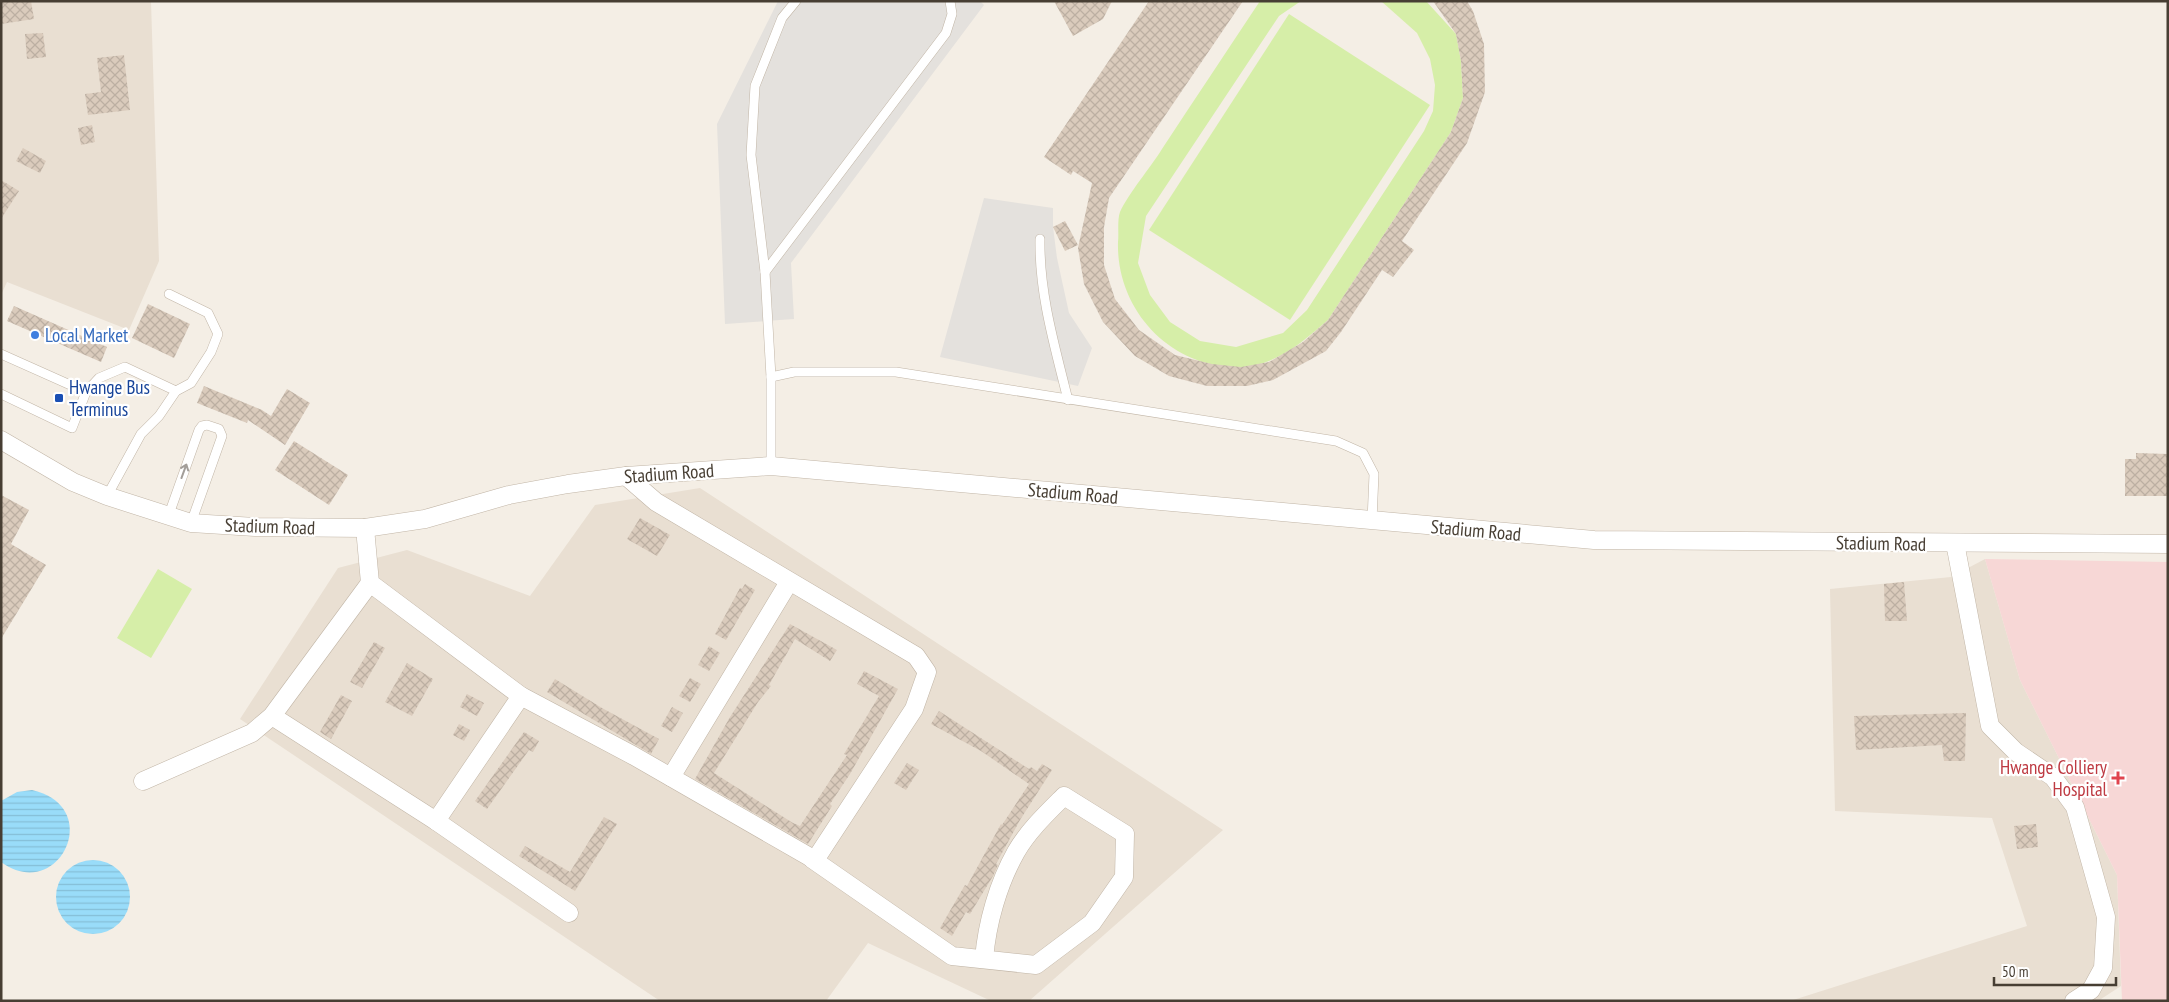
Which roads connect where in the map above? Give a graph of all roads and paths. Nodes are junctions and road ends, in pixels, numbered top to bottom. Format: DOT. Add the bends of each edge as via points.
graph roads {
  1 [pos="796,1"];
  2 [pos="950,1"];
  3 [pos="1040,239"];
  4 [pos="766,272"];
  5 [pos="169,294"];
  6 [pos="1,354"];
  7 [pos="771,377"];
  8 [pos="176,391"];
  9 [pos="86,392"];
  10 [pos="1,394"];
  11 [pos="1068,400"];
  12 [pos="1,440"];
  13 [pos="771,466"];
  14 [pos="626,476"];
  15 [pos="107,496"];
  16 [pos="168,517"];
  17 [pos="1372,521"];
  18 [pos="191,523"];
  19 [pos="365,528"];
  20 [pos="1955,543"];
  21 [pos="2168,544"];
  22 [pos="370,582"];
  23 [pos="789,582"];
  24 [pos="522,696"];
  25 [pos="272,716"];
  26 [pos="671,777"];
  27 [pos="143,781"];
  28 [pos="436,821"];
  29 [pos="812,859"];
  30 [pos="569,913"];
  31 [pos="984,959"];
  32 [pos="2074,1001"];
  1 -- 4 [label="lane" via="782,18 755,86 751,155"];
  2 -- 4 [label="lane" via="952,14 946,33"];
  3 -- 11 [label="lane" via="1039,264 1048,321"];
  4 -- 7 [label="lane"];
  5 -- 8 [label="lane" via="208,313 218,334 211,352 191,383"];
  6 -- 9 [label="lane"];
  7 -- 11 [label="lane" via="794,372 896,372"];
  7 -- 13 [label="lane"];
  8 -- 9 [label="lane" via="125,368 99,378"];
  8 -- 15 [label="lane" via="159,416 141,434"];
  9 -- 10 [label="lane" via="72,428"];
  11 -- 17 [label="lane" via="1336,441 1363,453 1374,474"];
  12 -- 15 [label="street, Stadium Road" via="73,482"];
  13 -- 14 [label="street, Stadium Road"];
  13 -- 17 [label="street, Stadium Road"];
  14 -- 19 [label="street, Stadium Road" via="509,495 425,519"];
  14 -- 23 [label="street" via="656,502"];
  15 -- 16 [label="street, Stadium Road"];
  16 -- 18 [label="street, Stadium Road"];
  16 -- 18 [label="lane, one-way" via="199,430 207,425 219,429 222,436"];
  17 -- 20 [label="street, Stadium Road" via="1594,540"];
  18 -- 19 [label="street, Stadium Road" via="255,528"];
  19 -- 22 [label="street"];
  20 -- 21 [label="street, Stadium Road"];
  20 -- 32 [label="street" via="1990,726 2016,752 2053,777 2075,806 2106,917 2102,968 2091,990"];
  22 -- 24 [label="street"];
  22 -- 25 [label="street"];
  23 -- 26 [label="street"];
  23 -- 29 [label="street" via="916,656 927,672 914,708 815,860"];
  24 -- 26 [label="street"];
  24 -- 28 [label="street"];
  25 -- 27 [label="street" via="252,733"];
  25 -- 28 [label="street"];
  26 -- 29 [label="street"];
  28 -- 30 [label="street"];
  29 -- 31 [label="street" via="952,956"];
  31 -- 31 [label="street" via="1036,965 1092,923 1124,877 1125,834 1064,796 1016,851 986,930"];
}
